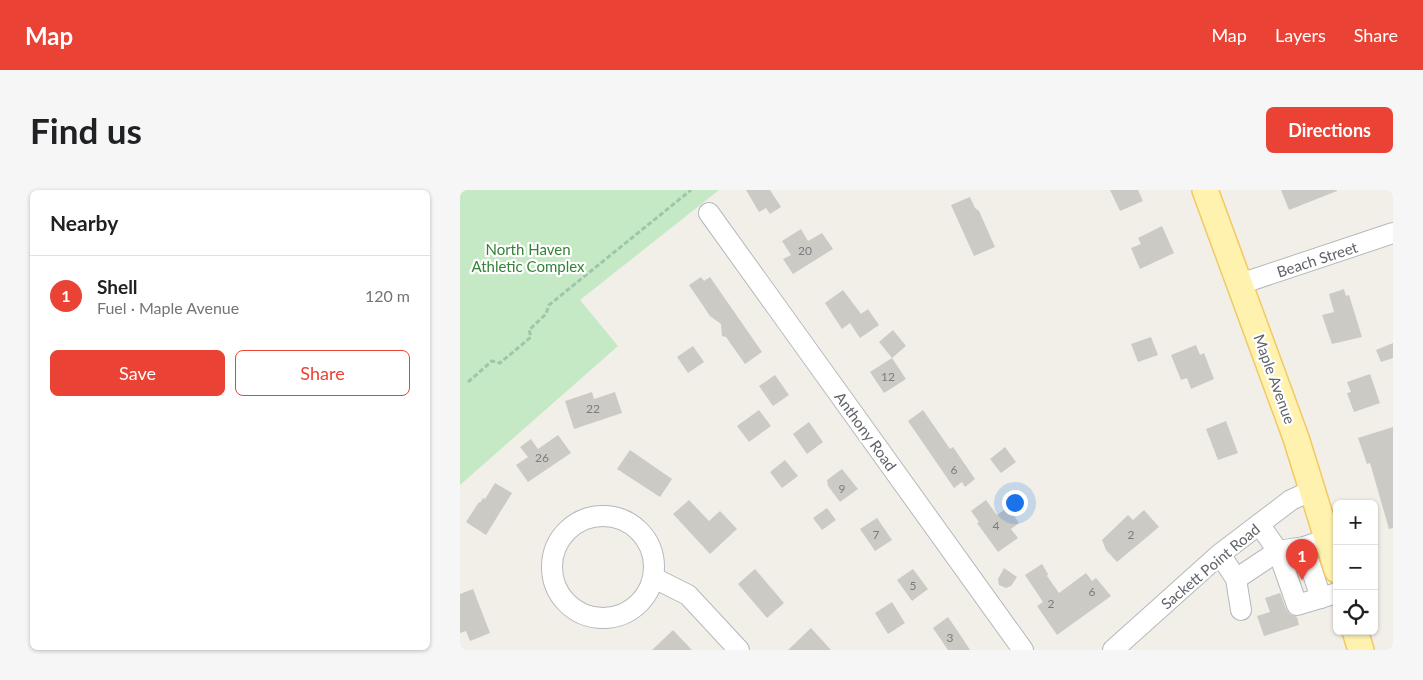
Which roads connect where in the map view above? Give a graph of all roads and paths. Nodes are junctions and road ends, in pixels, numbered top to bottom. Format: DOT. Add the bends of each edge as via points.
graph roads {
  1 [pos="691,190"];
  2 [pos="1205,190"];
  3 [pos="709,213"];
  4 [pos="1393,233"];
  5 [pos="1240,284"];
  6 [pos="468,382"];
  7 [pos="1313,490"];
  8 [pos="1259,524"];
  9 [pos="1316,543"];
  10 [pos="1278,551"];
  11 [pos="1220,554"];
  12 [pos="1333,565"];
  13 [pos="654,578"];
  14 [pos="1236,579"];
  15 [pos="1329,595"];
  16 [pos="1241,610"];
  17 [pos="1356,635"];
  18 [pos="739,650"];
  19 [pos="1023,650"];
  20 [pos="1112,650"];
  21 [pos="1361,650"];
  1 -- 6 [label="path" via="549,305 546,314 529,330 531,337 500,363 492,361"];
  2 -- 5 [label="main road, Maple Avenue"];
  3 -- 19 [label="street, Anthony Road"];
  4 -- 5 [label="street, Beach Street"];
  5 -- 7 [label="main road, Maple Avenue"];
  7 -- 8 [label="street, Sackett Point Road" via="1291,500"];
  7 -- 9 [label="main road, Maple Avenue"];
  8 -- 10 [label="street"];
  8 -- 11 [label="street, Sackett Point Road"];
  9 -- 10 [label="street"];
  9 -- 12 [label="main road, Maple Avenue"];
  9 -- 15 [label="street"];
  10 -- 14 [label="street"];
  10 -- 15 [label="street" via="1297,605"];
  11 -- 14 [label="street"];
  11 -- 20 [label="street, Sackett Point Road"];
  13 -- 13 [label="street" via="650,545 634,526 612,517 595,516 567,531 552,560 553,578 559,594 586,616 604,619 621,616 637,606 648,593"];
  13 -- 18 [label="street" via="688,595"];
  14 -- 16 [label="street"];
  17 -- 21 [label="main road"];
}
